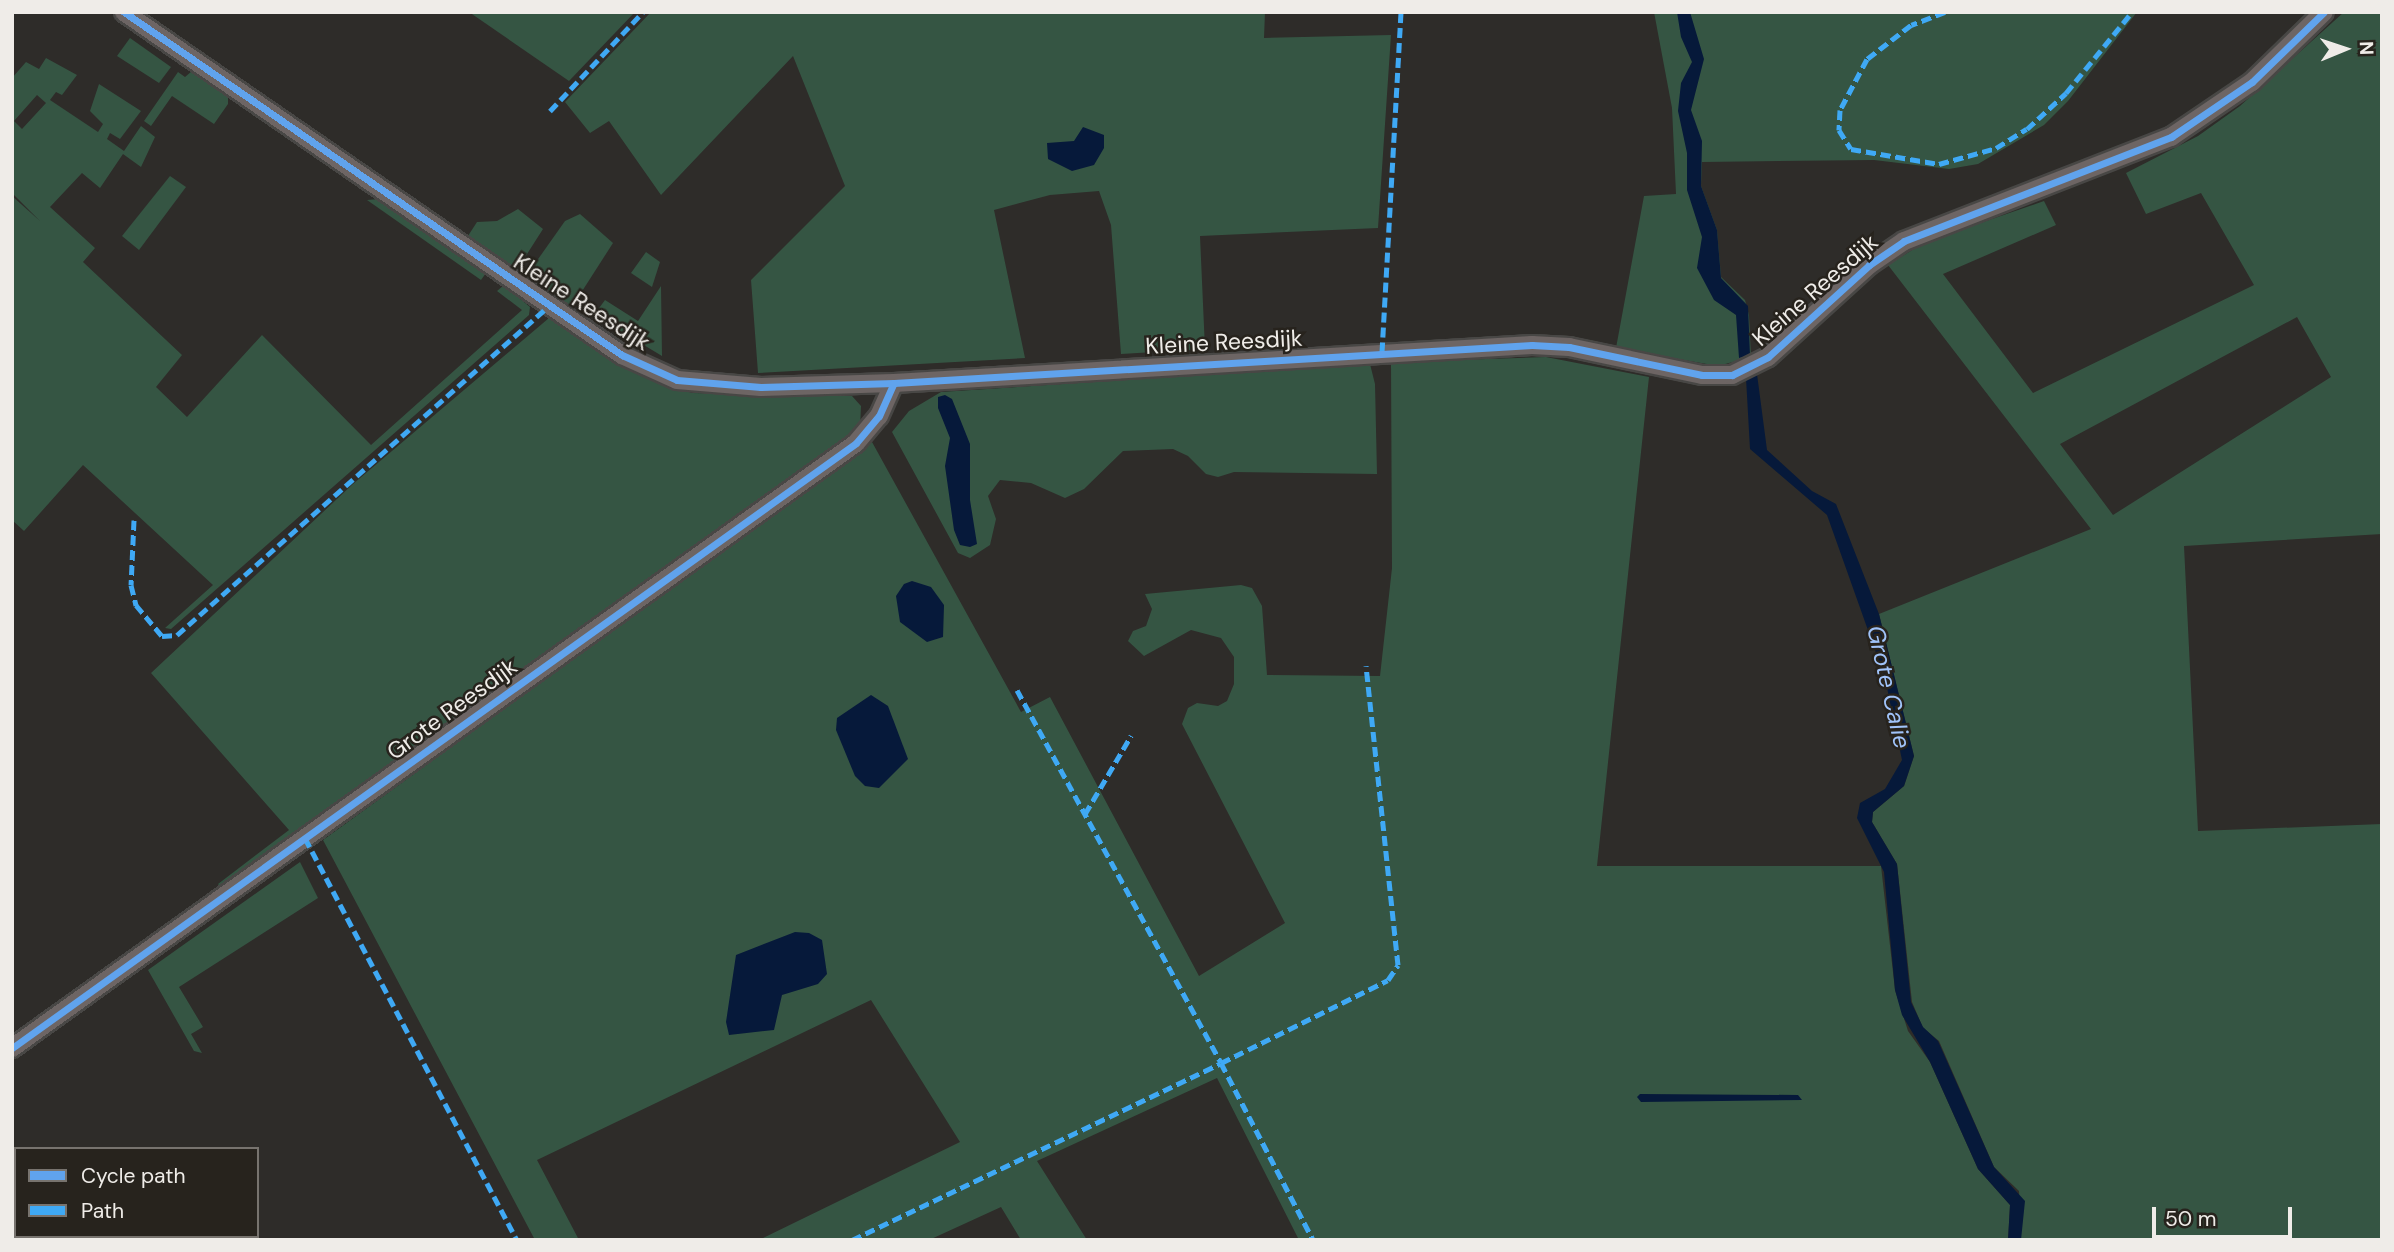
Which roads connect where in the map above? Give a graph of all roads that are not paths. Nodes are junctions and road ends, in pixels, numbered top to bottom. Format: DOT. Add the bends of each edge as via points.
graph roads {
  1 [pos="124,12"];
  2 [pos="2324,12"];
  3 [pos="894,383"];
  4 [pos="12,1048"];
  1 -- 3 [label="street, Kleine Reesdijk" via="622,355 696,384"];
  2 -- 3 [label="street, Kleine Reesdijk" via="2252,82 2171,137 1904,241 1869,265 1768,358 1732,375 1702,375 1569,347 1532,345"];
  3 -- 4 [label="street, Grote Reesdijk" via="879,416 856,443"];
}
